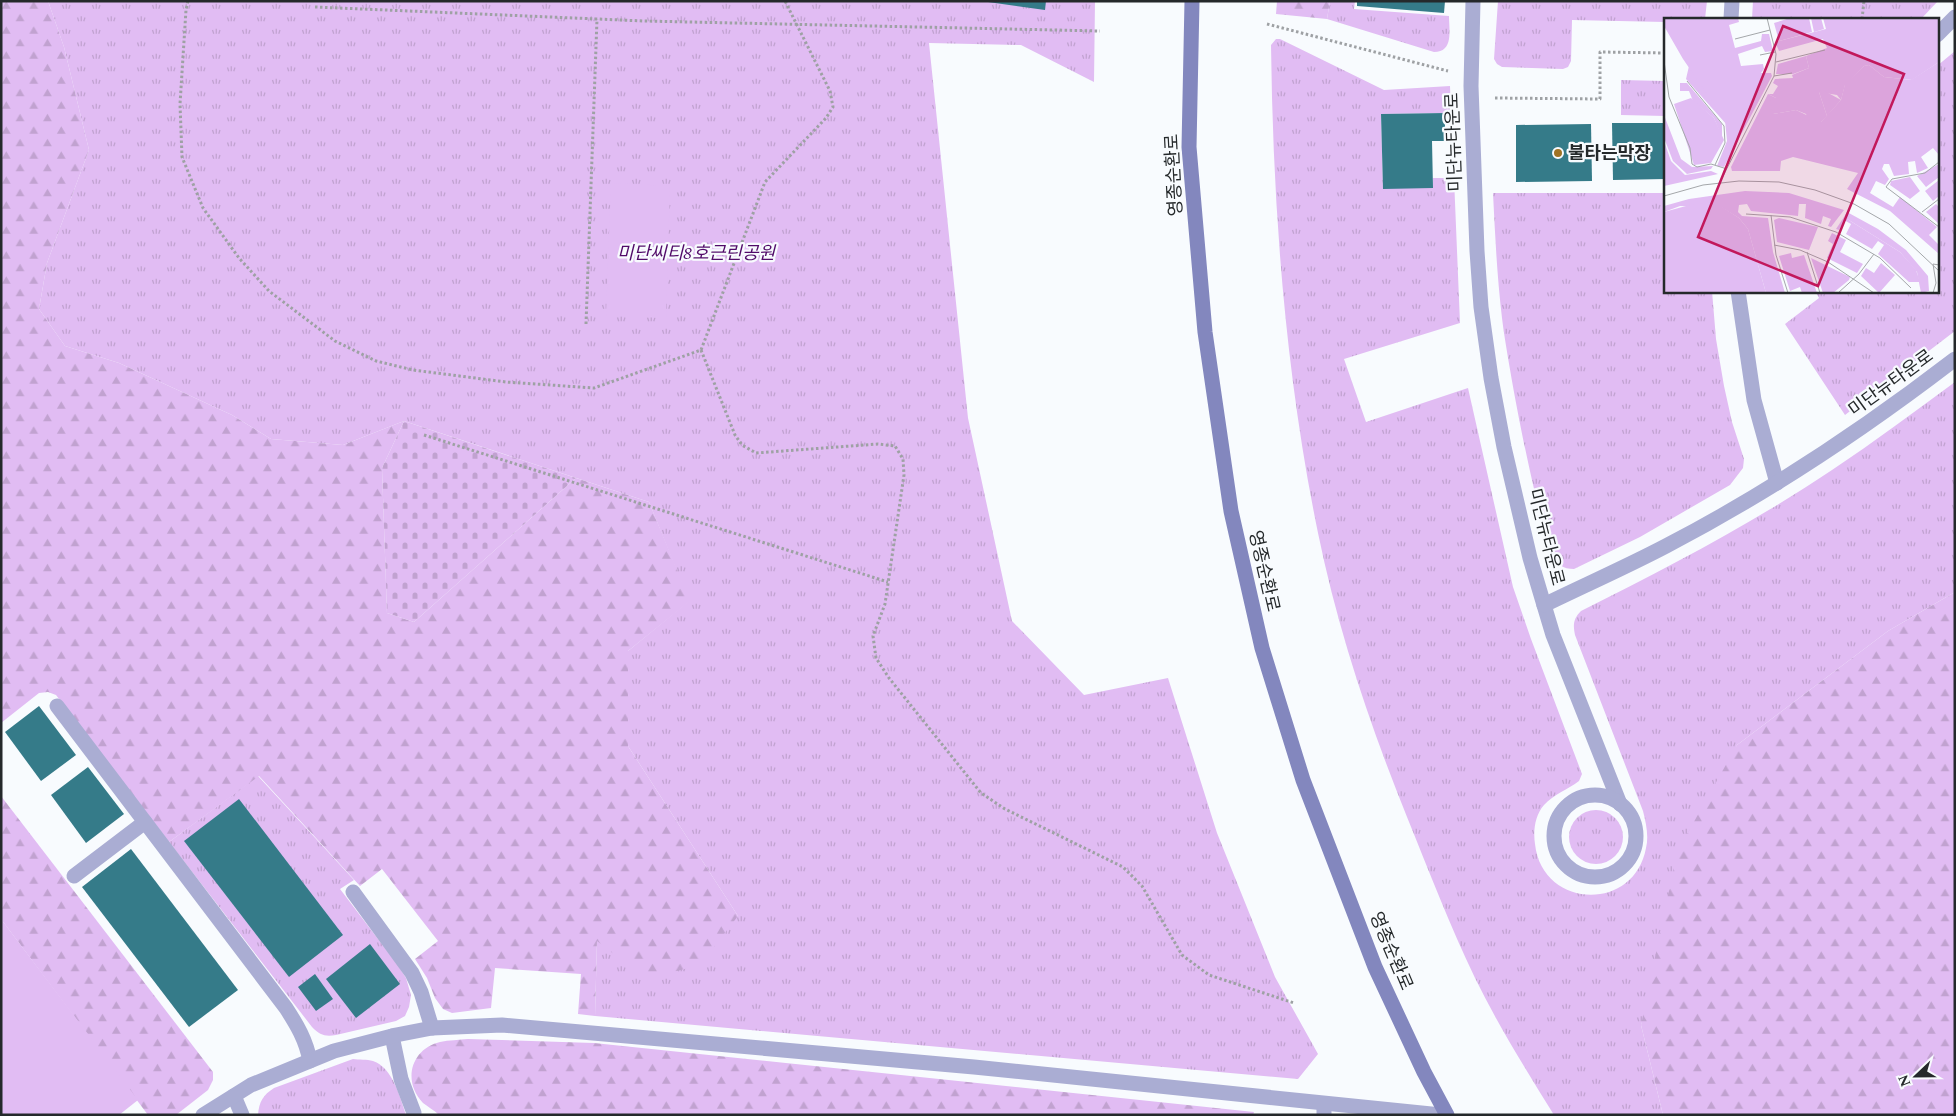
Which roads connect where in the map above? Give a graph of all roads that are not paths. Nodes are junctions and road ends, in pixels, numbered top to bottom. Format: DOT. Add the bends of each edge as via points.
graph roads {
  1 [pos="1192,1"];
  2 [pos="1473,1"];
  3 [pos="1732,1"];
  4 [pos="1955,17"];
  5 [pos="1731,18"];
  6 [pos="1938,35"];
  7 [pos="1738,292"];
  8 [pos="1955,359"];
  9 [pos="1777,483"];
  10 [pos="1544,605"];
  11 [pos="57,706"];
  12 [pos="1620,804"];
  13 [pos="145,822"];
  14 [pos="74,876"];
  15 [pos="352,892"];
  16 [pos="432,1028"];
  17 [pos="392,1036"];
  18 [pos="310,1061"];
  19 [pos="234,1096"];
  20 [pos="1324,1109"];
  21 [pos="414,1113"];
  22 [pos="203,1115"];
  23 [pos="242,1115"];
  24 [pos="1441,1115"];
  25 [pos="1447,1115"];
  1 -- 25 [label="main road, 영종순환로" via="1189,147 1205,332 1231,511 1260,639 1303,780 1368,949"];
  2 -- 10 [label="street, 미단뉴타운로" via="1471,86 1481,306 1504,446"];
  3 -- 5 [label="street"];
  4 -- 6 [label="street"];
  7 -- 9 [label="street" via="1754,400"];
  8 -- 9 [label="street, 미단뉴타운로"];
  9 -- 10 [label="street, 미단뉴타운로" via="1666,546"];
  10 -- 12 [label="street"];
  11 -- 13 [label="street"];
  12 -- 12 [label="street" via="1594,795 1576,800 1562,812 1554,836 1556,849 1571,870 1583,876 1611,874 1632,855 1635,827"];
  13 -- 14 [label="street"];
  13 -- 18 [label="street" via="295,1021"];
  15 -- 16 [label="street" via="412,973"];
  16 -- 17 [label="street"];
  16 -- 20 [label="street" via="502,1025 548,1028 974,1066"];
  17 -- 18 [label="street" via="334,1051"];
  17 -- 21 [label="street" via="401,1078"];
  18 -- 19 [label="street"];
  19 -- 22 [label="street"];
  19 -- 23 [label="street"];
  20 -- 24 [label="street"];
}
